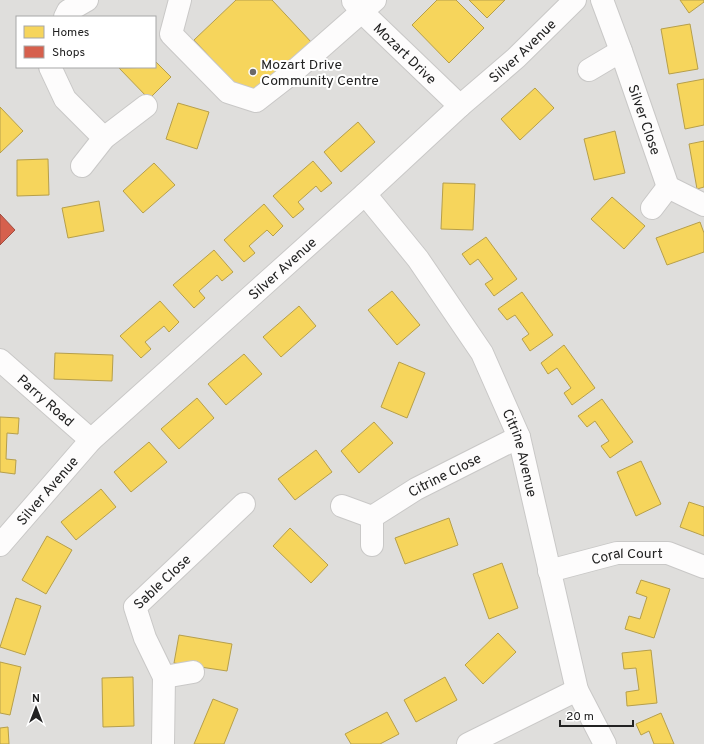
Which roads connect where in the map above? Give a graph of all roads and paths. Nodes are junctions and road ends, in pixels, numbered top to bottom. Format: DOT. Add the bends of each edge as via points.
graph roads {
  1 [pos="87,0"];
  2 [pos="180,0"];
  3 [pos="575,0"];
  4 [pos="602,0"];
  5 [pos="363,4"];
  6 [pos="66,16"];
  7 [pos="621,51"];
  8 [pos="50,68"];
  9 [pos="589,70"];
  10 [pos="146,106"];
  11 [pos="460,106"];
  12 [pos="104,138"];
  13 [pos="82,166"];
  14 [pos="668,187"];
  15 [pos="365,194"];
  16 [pos="704,205"];
  17 [pos="652,208"];
  18 [pos="0,360"];
  19 [pos="519,437"];
  20 [pos="91,440"];
  21 [pos="244,504"];
  22 [pos="342,506"];
  23 [pos="372,516"];
  24 [pos="372,545"];
  25 [pos="0,546"];
  26 [pos="704,567"];
  27 [pos="549,571"];
  28 [pos="192,672"];
  29 [pos="164,677"];
  30 [pos="577,690"];
  31 [pos="163,744"];
  32 [pos="468,744"];
  33 [pos="605,744"];
  1 -- 6 [label="street"];
  2 -- 5 [label="street" via="171,34 228,92 256,101 292,73"];
  3 -- 11 [label="street, Silver Avenue" via="516,58"];
  4 -- 7 [label="street, Silver Close"];
  5 -- 11 [label="street, Mozart Drive"];
  7 -- 9 [label="street"];
  7 -- 14 [label="street, Silver Close"];
  8 -- 12 [label="street" via="65,99"];
  10 -- 12 [label="street"];
  11 -- 15 [label="street, Silver Avenue"];
  12 -- 13 [label="street"];
  14 -- 16 [label="street"];
  14 -- 17 [label="street"];
  15 -- 19 [label="street, Citrine Avenue" via="418,259 482,353"];
  15 -- 20 [label="street, Silver Avenue"];
  18 -- 20 [label="street, Parry Road"];
  19 -- 23 [label="street, Citrine Close" via="416,489"];
  19 -- 27 [label="street, Citrine Avenue"];
  20 -- 25 [label="street, Silver Avenue"];
  21 -- 29 [label="street, Sable Close" via="135,607 145,638"];
  22 -- 23 [label="street"];
  23 -- 24 [label="street"];
  26 -- 27 [label="street, Coral Court" via="668,553 617,553"];
  27 -- 30 [label="street, Citrine Avenue"];
  28 -- 29 [label="street"];
  29 -- 31 [label="street, Sable Close"];
  30 -- 32 [label="street"];
  30 -- 33 [label="street, Citrine Avenue"];
}
